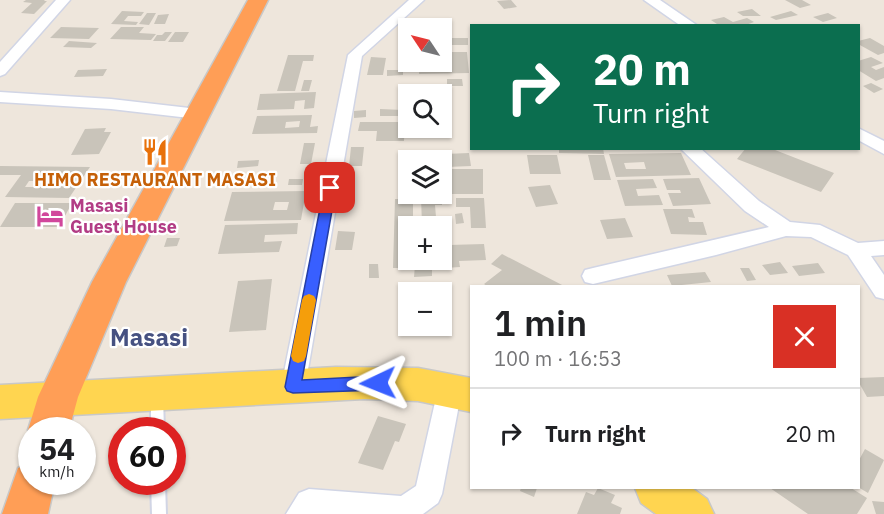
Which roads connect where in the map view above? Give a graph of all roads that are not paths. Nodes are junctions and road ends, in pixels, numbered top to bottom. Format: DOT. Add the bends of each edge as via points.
graph roads {
  1 [pos="63,0"];
  2 [pos="258,0"];
  3 [pos="417,0"];
  4 [pos="651,0"];
  5 [pos="688,24"];
  6 [pos="0,71"];
  7 [pos="0,97"];
  8 [pos="198,114"];
  9 [pos="860,134"];
  10 [pos="884,149"];
  11 [pos="691,150"];
  12 [pos="786,229"];
  13 [pos="884,248"];
  14 [pos="855,249"];
  15 [pos="593,276"];
  16 [pos="884,291"];
  17 [pos="293,387"];
  18 [pos="461,392"];
  19 [pos="0,402"];
  20 [pos="157,412"];
  21 [pos="53,414"];
  22 [pos="658,489"];
  23 [pos="30,495"];
  24 [pos="158,495"];
  25 [pos="25,514"];
  26 [pos="159,514"];
  27 [pos="300,514"];
  28 [pos="691,514"];
  1 -- 6 [label="street"];
  2 -- 8 [label="highway"];
  3 -- 17 [label="street" via="355,55"];
  4 -- 5 [label="street"];
  7 -- 8 [label="street"];
  8 -- 21 [label="highway" via="109,282"];
  9 -- 10 [label="street"];
  11 -- 12 [label="street" via="752,206"];
  12 -- 14 [label="street" via="813,231"];
  12 -- 15 [label="street"];
  13 -- 14 [label="street"];
  14 -- 16 [label="street"];
  17 -- 18 [label="main road" via="378,383"];
  17 -- 20 [label="main road"];
  18 -- 27 [label="street" via="428,494 405,510 309,503"];
  19 -- 21 [label="main road"];
  20 -- 21 [label="main road"];
  22 -- 28 [label="main road"];
  23 -- 25 [label="highway"];
  24 -- 26 [label="lane"];
}
